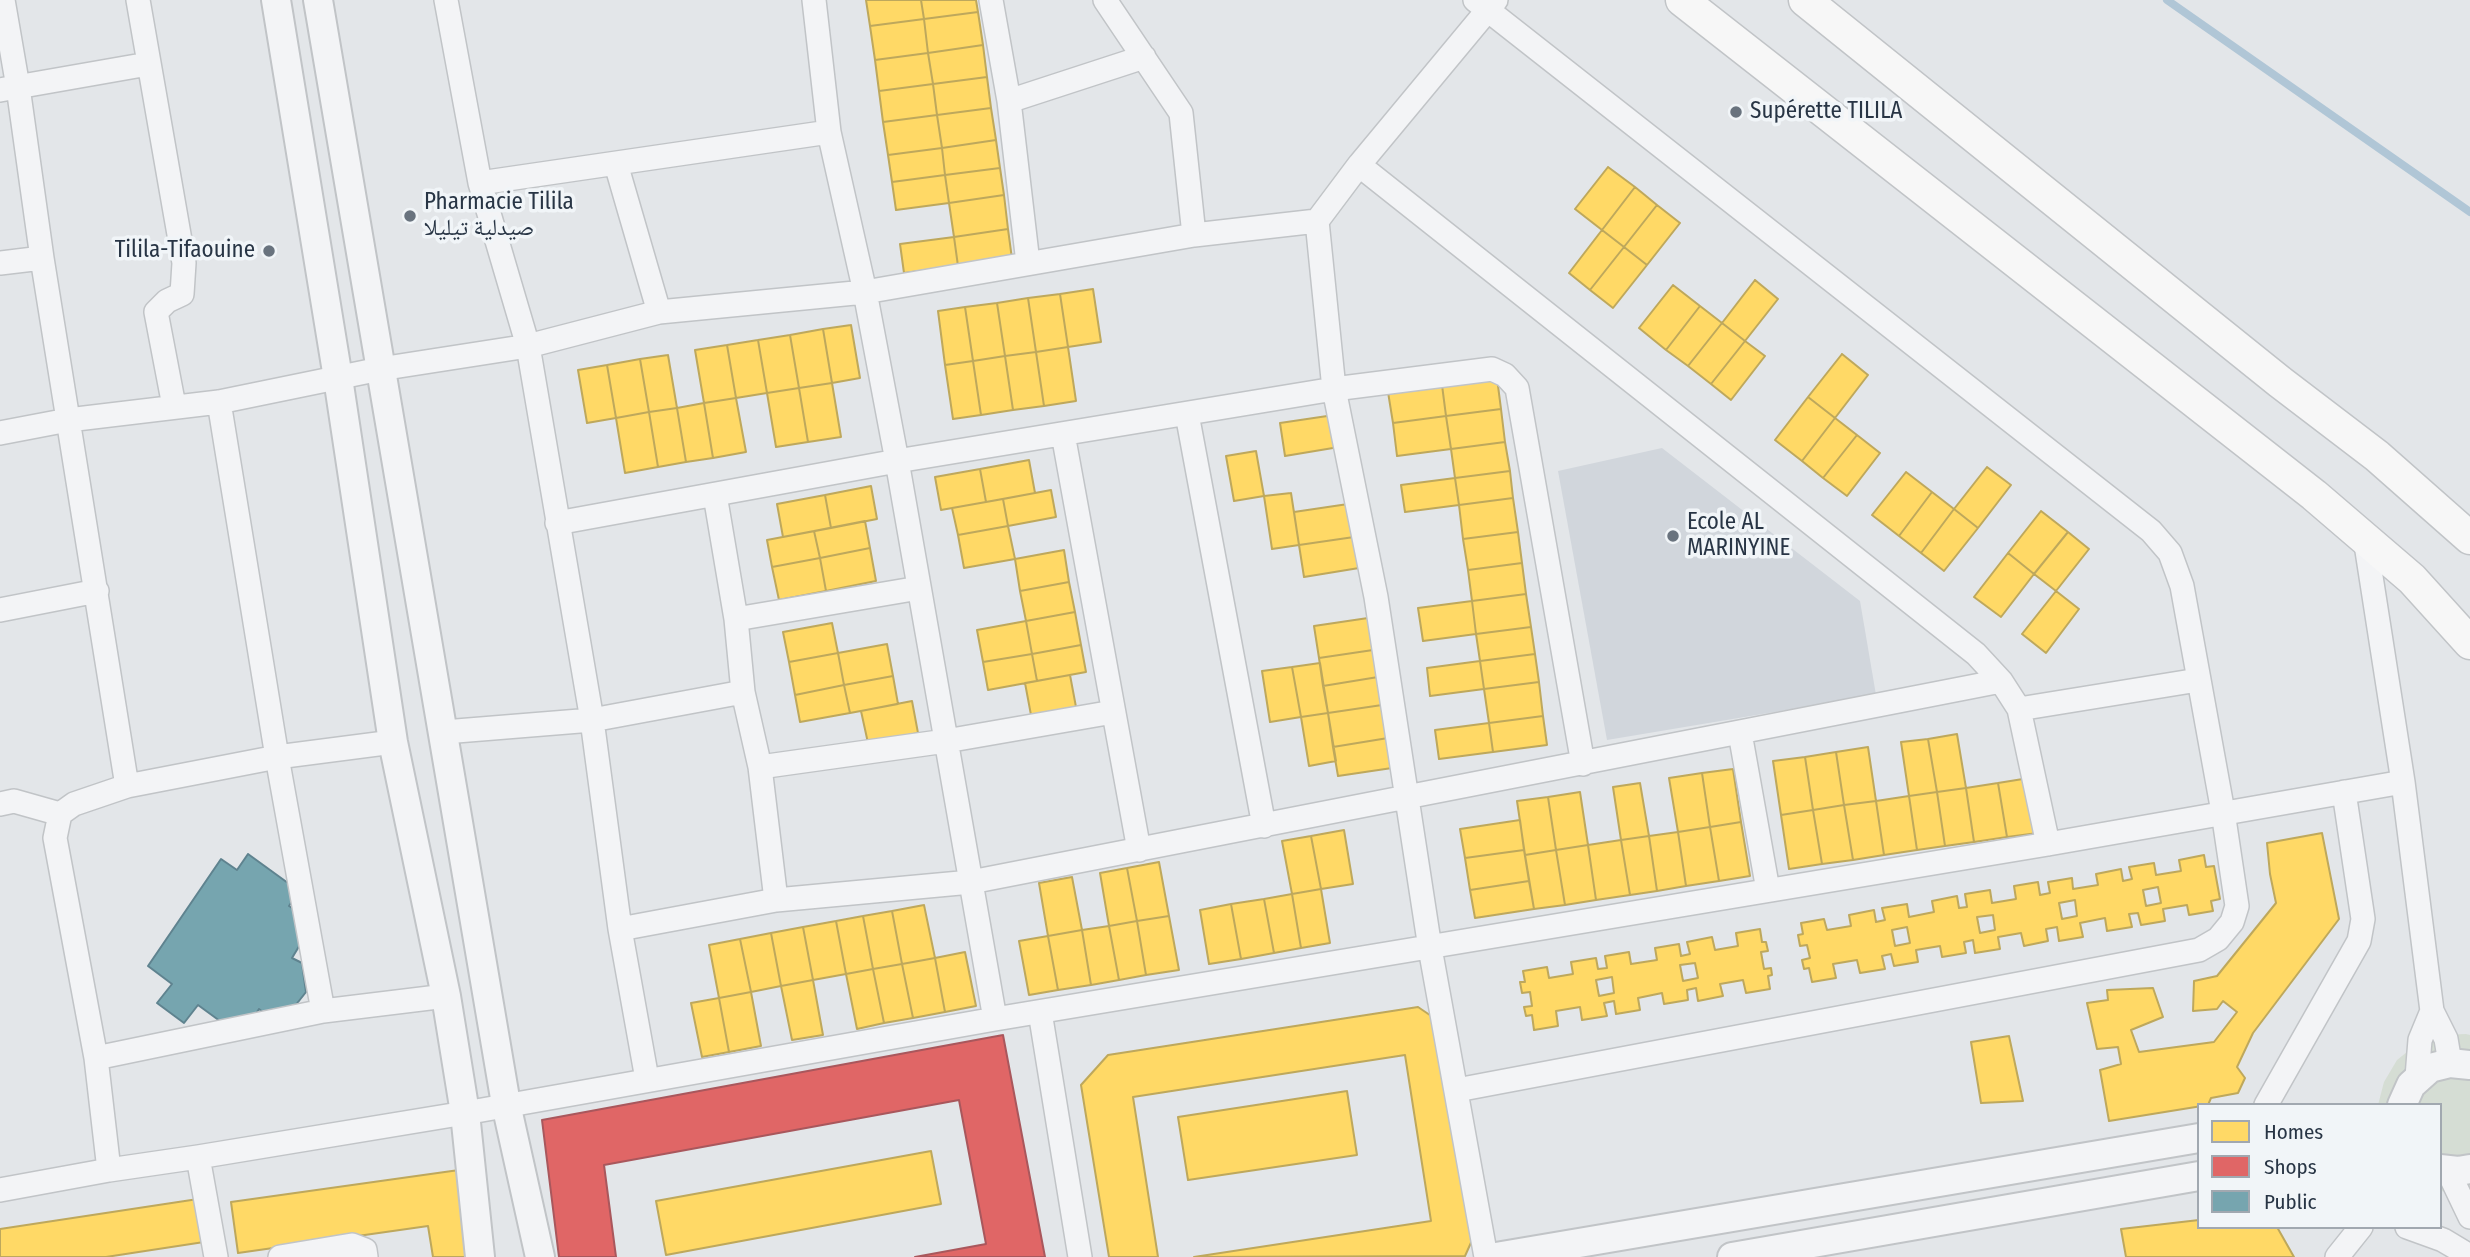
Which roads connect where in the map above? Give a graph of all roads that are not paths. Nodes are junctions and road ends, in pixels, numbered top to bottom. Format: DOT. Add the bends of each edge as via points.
graph roads {
  1 [pos="4,0"];
  2 [pos="138,0"];
  3 [pos="276,0"];
  4 [pos="318,0"];
  5 [pos="446,0"];
  6 [pos="814,0"];
  7 [pos="1105,0"];
  8 [pos="1682,0"];
  9 [pos="1805,0"];
  10 [pos="993,1"];
  11 [pos="1486,3"];
  12 [pos="1144,57"];
  13 [pos="148,64"];
  14 [pos="9,89"];
  15 [pos="1009,101"];
  16 [pos="829,132"];
  17 [pos="617,164"];
  18 [pos="1359,164"];
  19 [pos="480,183"];
  20 [pos="1317,221"];
  21 [pos="1194,235"];
  22 [pos="42,258"];
  23 [pos="0,263"];
  24 [pos="1028,263"];
  25 [pos="864,292"];
  26 [pos="659,312"];
  27 [pos="528,346"];
  28 [pos="380,369"];
  29 [pos="338,378"];
  30 [pos="1334,389"];
  31 [pos="219,402"];
  32 [pos="174,407"];
  33 [pos="1187,414"];
  34 [pos="68,420"];
  35 [pos="0,433"];
  36 [pos="1063,434"];
  37 [pos="897,461"];
  38 [pos="715,495"];
  39 [pos="557,523"];
  40 [pos="2365,538"];
  41 [pos="2470,538"];
  42 [pos="919,588"];
  43 [pos="97,591"];
  44 [pos="0,610"];
  45 [pos="736,619"];
  46 [pos="2470,643"];
  47 [pos="2198,680"];
  48 [pos="2001,681"];
  49 [pos="743,692"];
  50 [pos="2019,709"];
  51 [pos="1113,712"];
  52 [pos="592,720"];
  53 [pos="444,732"];
  54 [pos="1740,733"];
  55 [pos="946,741"];
  56 [pos="393,742"];
  57 [pos="277,757"];
  58 [pos="1583,764"];
  59 [pos="760,767"];
  60 [pos="2403,782"];
  61 [pos="127,786"];
  62 [pos="2344,792"];
  63 [pos="1406,799"];
  64 [pos="0,804"];
  65 [pos="2223,812"];
  66 [pos="60,814"];
  67 [pos="1264,826"];
  68 [pos="2048,844"];
  69 [pos="1139,850"];
  70 [pos="971,882"];
  71 [pos="1768,890"];
  72 [pos="776,900"];
  73 [pos="620,929"];
  74 [pos="1430,948"];
  75 [pos="446,996"];
  76 [pos="323,1011"];
  77 [pos="2432,1011"];
  78 [pos="1040,1012"];
  79 [pos="995,1019"];
  80 [pos="96,1058"];
  81 [pos="2463,1061"];
  82 [pos="2417,1077"];
  83 [pos="647,1079"];
  84 [pos="1457,1090"];
  85 [pos="2267,1103"];
  86 [pos="2400,1103"];
  87 [pos="506,1104"];
  88 [pos="464,1112"];
  89 [pos="2197,1138"];
  90 [pos="198,1157"];
  91 [pos="2453,1169"];
  92 [pos="109,1170"];
  93 [pos="2197,1176"];
  94 [pos="0,1190"];
  95 [pos="2470,1217"];
  96 [pos="2359,1229"];
  97 [pos="2413,1229"];
  98 [pos="2470,1256"];
  99 [pos="216,1257"];
  100 [pos="280,1257"];
  101 [pos="366,1257"];
  102 [pos="480,1257"];
  103 [pos="540,1257"];
  104 [pos="1080,1257"];
  105 [pos="1486,1257"];
  106 [pos="1496,1257"];
  107 [pos="1732,1257"];
  108 [pos="2337,1257"];
  1 -- 14 [label="street"];
  2 -- 13 [label="street"];
  3 -- 29 [label="street"];
  4 -- 28 [label="street"];
  5 -- 19 [label="street"];
  6 -- 16 [label="street"];
  7 -- 12 [label="street"];
  8 -- 40 [label="main road"];
  9 -- 41 [label="main road" via="2377,456"];
  10 -- 15 [label="street"];
  11 -- 18 [label="street"];
  11 -- 47 [label="street" via="2151,531 2170,553 2182,586"];
  12 -- 15 [label="street"];
  12 -- 21 [label="street" via="1181,113"];
  13 -- 14 [label="street"];
  13 -- 32 [label="street" via="184,263 182,294 156,312"];
  14 -- 22 [label="street"];
  15 -- 24 [label="street"];
  16 -- 17 [label="street"];
  16 -- 25 [label="street"];
  17 -- 19 [label="street"];
  17 -- 26 [label="street"];
  18 -- 20 [label="street"];
  18 -- 48 [label="street" via="1976,654"];
  19 -- 27 [label="street"];
  20 -- 21 [label="street"];
  20 -- 30 [label="street"];
  21 -- 24 [label="street"];
  22 -- 23 [label="street"];
  22 -- 34 [label="street"];
  24 -- 25 [label="street"];
  25 -- 26 [label="street"];
  25 -- 37 [label="street"];
  26 -- 27 [label="street"];
  27 -- 28 [label="street"];
  27 -- 39 [label="street"];
  28 -- 29 [label="street"];
  28 -- 53 [label="street"];
  29 -- 31 [label="street"];
  29 -- 56 [label="street"];
  30 -- 33 [label="street"];
  30 -- 58 [label="street" via="1492,369 1517,388"];
  30 -- 63 [label="street" via="1376,597"];
  31 -- 32 [label="street"];
  31 -- 57 [label="street"];
  32 -- 34 [label="street"];
  33 -- 36 [label="street"];
  33 -- 67 [label="street"];
  34 -- 35 [label="street"];
  34 -- 43 [label="street"];
  36 -- 37 [label="street"];
  36 -- 51 [label="street"];
  37 -- 38 [label="street"];
  37 -- 42 [label="street"];
  38 -- 39 [label="street"];
  38 -- 45 [label="street"];
  39 -- 52 [label="street"];
  40 -- 46 [label="main road" via="2412,579"];
  40 -- 60 [label="street"];
  42 -- 45 [label="street"];
  42 -- 55 [label="street"];
  43 -- 44 [label="street"];
  43 -- 61 [label="street"];
  45 -- 49 [label="street"];
  47 -- 50 [label="street"];
  47 -- 65 [label="street"];
  48 -- 50 [label="street"];
  48 -- 54 [label="street"];
  49 -- 52 [label="street"];
  49 -- 59 [label="street"];
  50 -- 68 [label="street"];
  51 -- 55 [label="street"];
  51 -- 69 [label="street"];
  52 -- 53 [label="street"];
  52 -- 73 [label="street"];
  53 -- 87 [label="street"];
  54 -- 58 [label="street"];
  54 -- 71 [label="street"];
  55 -- 59 [label="street"];
  55 -- 70 [label="street"];
  56 -- 57 [label="street"];
  56 -- 75 [label="street"];
  57 -- 61 [label="street"];
  57 -- 76 [label="street"];
  58 -- 63 [label="street"];
  59 -- 72 [label="street"];
  60 -- 62 [label="street"];
  60 -- 77 [label="street"];
  61 -- 66 [label="street" via="74,804"];
  62 -- 65 [label="street"];
  62 -- 85 [label="street" via="2363,919 2359,941"];
  63 -- 67 [label="street"];
  63 -- 74 [label="street"];
  64 -- 66 [label="street" via="14,802"];
  65 -- 68 [label="street"];
  65 -- 84 [label="street" via="2237,906 2232,922 2218,939 2199,950"];
  66 -- 80 [label="street" via="55,838"];
  67 -- 69 [label="street"];
  68 -- 71 [label="street"];
  69 -- 70 [label="street"];
  70 -- 72 [label="street"];
  70 -- 79 [label="street"];
  71 -- 74 [label="street"];
  72 -- 73 [label="street"];
  73 -- 83 [label="street"];
  74 -- 78 [label="street"];
  74 -- 84 [label="street"];
  75 -- 76 [label="street"];
  75 -- 88 [label="street"];
  76 -- 80 [label="street"];
  77 -- 81 [label="street"];
  77 -- 82 [label="street" via="2420,1040"];
  78 -- 79 [label="street"];
  78 -- 104 [label="street"];
  79 -- 83 [label="street"];
  80 -- 92 [label="street"];
  81 -- 82 [label="street" via="2430,1068"];
  82 -- 86 [label="street"];
  83 -- 87 [label="street"];
  84 -- 105 [label="street"];
  87 -- 88 [label="street"];
  87 -- 103 [label="street"];
  88 -- 90 [label="street"];
  88 -- 102 [label="street"];
  89 -- 106 [label="street"];
  90 -- 92 [label="street"];
  90 -- 99 [label="street"];
  91 -- 95 [label="street"];
  92 -- 94 [label="street"];
  93 -- 107 [label="street"];
  96 -- 108 [label="street"];
  97 -- 98 [label="street"];
  100 -- 101 [label="street" via="352,1245 365,1250"];
}
